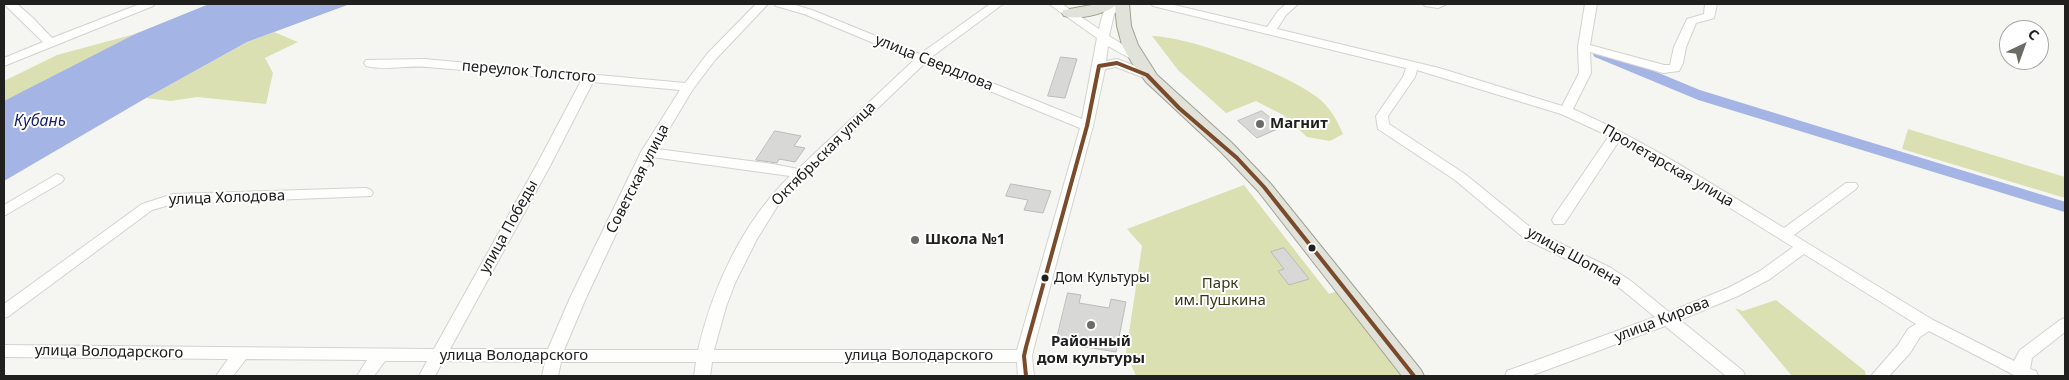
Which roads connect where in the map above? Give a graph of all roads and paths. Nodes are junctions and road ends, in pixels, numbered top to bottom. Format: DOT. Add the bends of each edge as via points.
graph roads {
  1 [pos="10,4"];
  2 [pos="149,4"];
  3 [pos="762,4"];
  4 [pos="780,4"];
  5 [pos="997,4"];
  6 [pos="1055,4"];
  7 [pos="1109,4"];
  8 [pos="1117,4"];
  9 [pos="1122,4"];
  10 [pos="1157,4"];
  11 [pos="1292,4"];
  12 [pos="1591,4"];
  13 [pos="1711,4"];
  14 [pos="1069,14"];
  15 [pos="1271,30"];
  16 [pos="1104,37"];
  17 [pos="50,43"];
  18 [pos="1584,47"];
  19 [pos="922,58"];
  20 [pos="1137,58"];
  21 [pos="4,62"];
  22 [pos="370,63"];
  23 [pos="1099,66"];
  24 [pos="1412,66"];
  25 [pos="1147,75"];
  26 [pos="589,77"];
  27 [pos="688,87"];
  28 [pos="1566,111"];
  29 [pos="1087,126"];
  30 [pos="1617,134"];
  31 [pos="648,152"];
  32 [pos="800,174"];
  33 [pos="57,179"];
  34 [pos="1852,186"];
  35 [pos="366,193"];
  36 [pos="4,211"];
  37 [pos="1559,220"];
  38 [pos="1784,235"];
  39 [pos="1803,247"];
  40 [pos="4,312"];
  41 [pos="1667,319"];
  42 [pos="1928,324"];
  43 [pos="2065,324"];
  44 [pos="4,351"];
  45 [pos="241,354"];
  46 [pos="380,355"];
  47 [pos="437,355"];
  48 [pos="554,356"];
  49 [pos="1024,356"];
  50 [pos="705,357"];
  51 [pos="2026,374"];
  52 [pos="224,376"];
  53 [pos="366,376"];
  54 [pos="427,376"];
  55 [pos="550,376"];
  56 [pos="702,376"];
  57 [pos="1026,376"];
  58 [pos="1414,376"];
  59 [pos="1513,376"];
  60 [pos="1737,376"];
  61 [pos="1879,376"];
  1 -- 17 [label="street"];
  2 -- 17 [label="street"];
  3 -- 27 [label="street, Советская улица" via="711,57"];
  4 -- 19 [label="street, улица Свердлова"];
  5 -- 19 [label="street, Октябрьская улица"];
  6 -- 14 [label="street"];
  7 -- 14 [label="main road"];
  8 -- 16 [label="street" via="1109,13"];
  9 -- 20 [label="main road" via="1122,20"];
  10 -- 15 [label="street, Пролетарская улица"];
  11 -- 15 [label="street"];
  12 -- 18 [label="street"];
  13 -- 18 [label="street" via="1710,16 1691,21 1674,68 1663,69"];
  14 -- 16 [label="street"];
  15 -- 24 [label="street, Пролетарская улица"];
  16 -- 20 [label="street"];
  16 -- 23 [label="street"];
  17 -- 21 [label="street"];
  18 -- 28 [label="street" via="1585,73"];
  19 -- 29 [label="street, улица Свердлова"];
  19 -- 32 [label="street, Октябрьская улица"];
  20 -- 25 [label="main road"];
  22 -- 26 [label="street, переулок Толстого" via="424,63"];
  23 -- 25 [label="street" via="1117,63"];
  23 -- 29 [label="street"];
  24 -- 28 [label="street, Пролетарская улица" via="1510,92"];
  24 -- 41 [label="street, улица Шопена" via="1382,116 1383,126 1460,176 1530,235 1606,272"];
  25 -- 58 [label="main road" via="1264,187"];
  26 -- 27 [label="street, переулок Толстого"];
  26 -- 47 [label="street, улица Победы"];
  27 -- 31 [label="street, Советская улица"];
  28 -- 30 [label="street, Пролетарская улица"];
  29 -- 49 [label="street"];
  30 -- 37 [label="street"];
  30 -- 38 [label="street, Пролетарская улица"];
  31 -- 32 [label="street"];
  31 -- 48 [label="street, Советская улица"];
  32 -- 50 [label="street, Октябрьская улица" via="757,223 722,299"];
  33 -- 36 [label="street"];
  34 -- 38 [label="street"];
  35 -- 40 [label="street, улица Холодова" via="160,202 147,207"];
  38 -- 39 [label="street, Пролетарская улица"];
  39 -- 41 [label="street, улица Кирова" via="1765,275 1733,292"];
  39 -- 42 [label="street, Пролетарская улица"];
  41 -- 59 [label="street, улица Кирова"];
  41 -- 60 [label="street, улица Шопена"];
  42 -- 51 [label="street, Пролетарская улица"];
  42 -- 61 [label="street" via="1914,333"];
  43 -- 51 [label="street" via="2026,354 2022,362"];
  44 -- 45 [label="street, улица Володарского"];
  45 -- 46 [label="street, улица Володарского"];
  45 -- 52 [label="street"];
  46 -- 47 [label="street, улица Володарского"];
  46 -- 53 [label="street"];
  47 -- 48 [label="street, улица Володарского"];
  47 -- 54 [label="street, улица Победы"];
  48 -- 50 [label="street, улица Володарского"];
  48 -- 55 [label="street, Советская улица"];
  49 -- 50 [label="street, улица Володарского"];
  49 -- 57 [label="street"];
  50 -- 56 [label="street, Октябрьская улица"];
}
